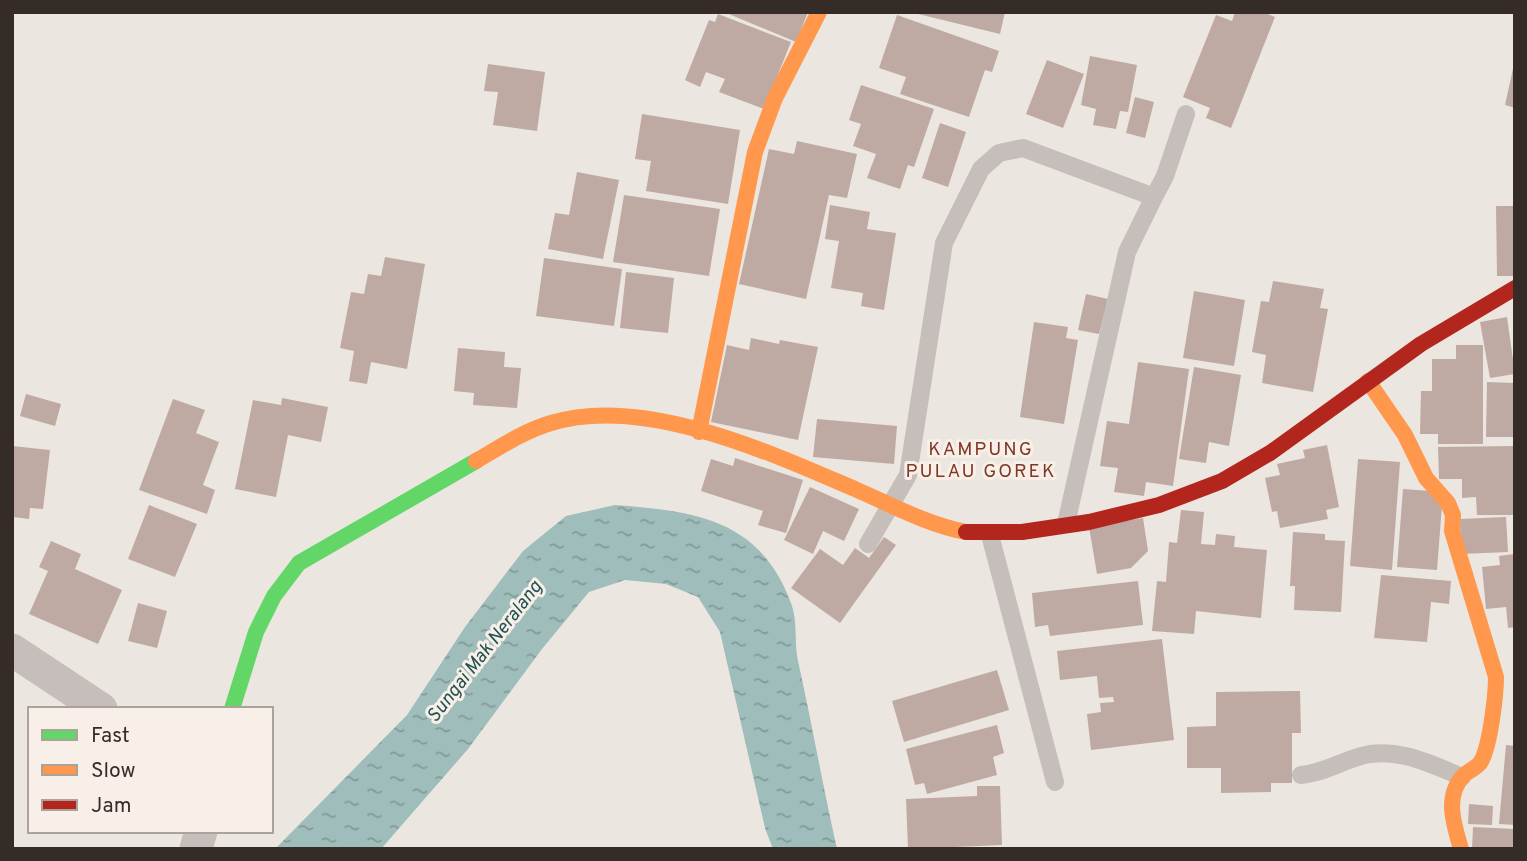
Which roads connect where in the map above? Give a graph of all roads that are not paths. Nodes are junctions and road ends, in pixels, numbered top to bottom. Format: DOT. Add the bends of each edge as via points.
graph roads {
  1 [pos="819,12"];
  2 [pos="1186,114"];
  3 [pos="1154,197"];
  4 [pos="1515,288"];
  5 [pos="1368,381"];
  6 [pos="699,432"];
  7 [pos="891,505"];
  8 [pos="1066,524"];
  9 [pos="990,535"];
  10 [pos="868,544"];
  11 [pos="12,650"];
  12 [pos="97,707"];
  13 [pos="233,707"];
  14 [pos="1301,775"];
  15 [pos="1462,777"];
  16 [pos="1055,782"];
  17 [pos="1461,849"];
  1 -- 6 [label="street" via="775,98 755,152"];
  2 -- 3 [label="lane"];
  3 -- 7 [label="lane" via="1023,148 999,153 981,169 944,243 908,475"];
  3 -- 8 [label="lane" via="1127,252"];
  4 -- 5 [label="street"];
  5 -- 8 [label="street" via="1267,455 1198,493"];
  5 -- 15 [label="street" via="1405,435 1426,478 1448,503 1452,531 1496,677 1496,701 1481,762"];
  6 -- 7 [label="street" via="785,459"];
  6 -- 13 [label="street" via="634,419 555,422 518,437 334,540 299,563 278,587 261,617"];
  7 -- 9 [label="street" via="943,525"];
  7 -- 10 [label="lane"];
  8 -- 9 [label="street"];
  9 -- 16 [label="lane"];
  11 -- 12 [label="street"];
  14 -- 15 [label="lane" via="1378,753 1425,761"];
  15 -- 17 [label="street" via="1451,813"];
}
